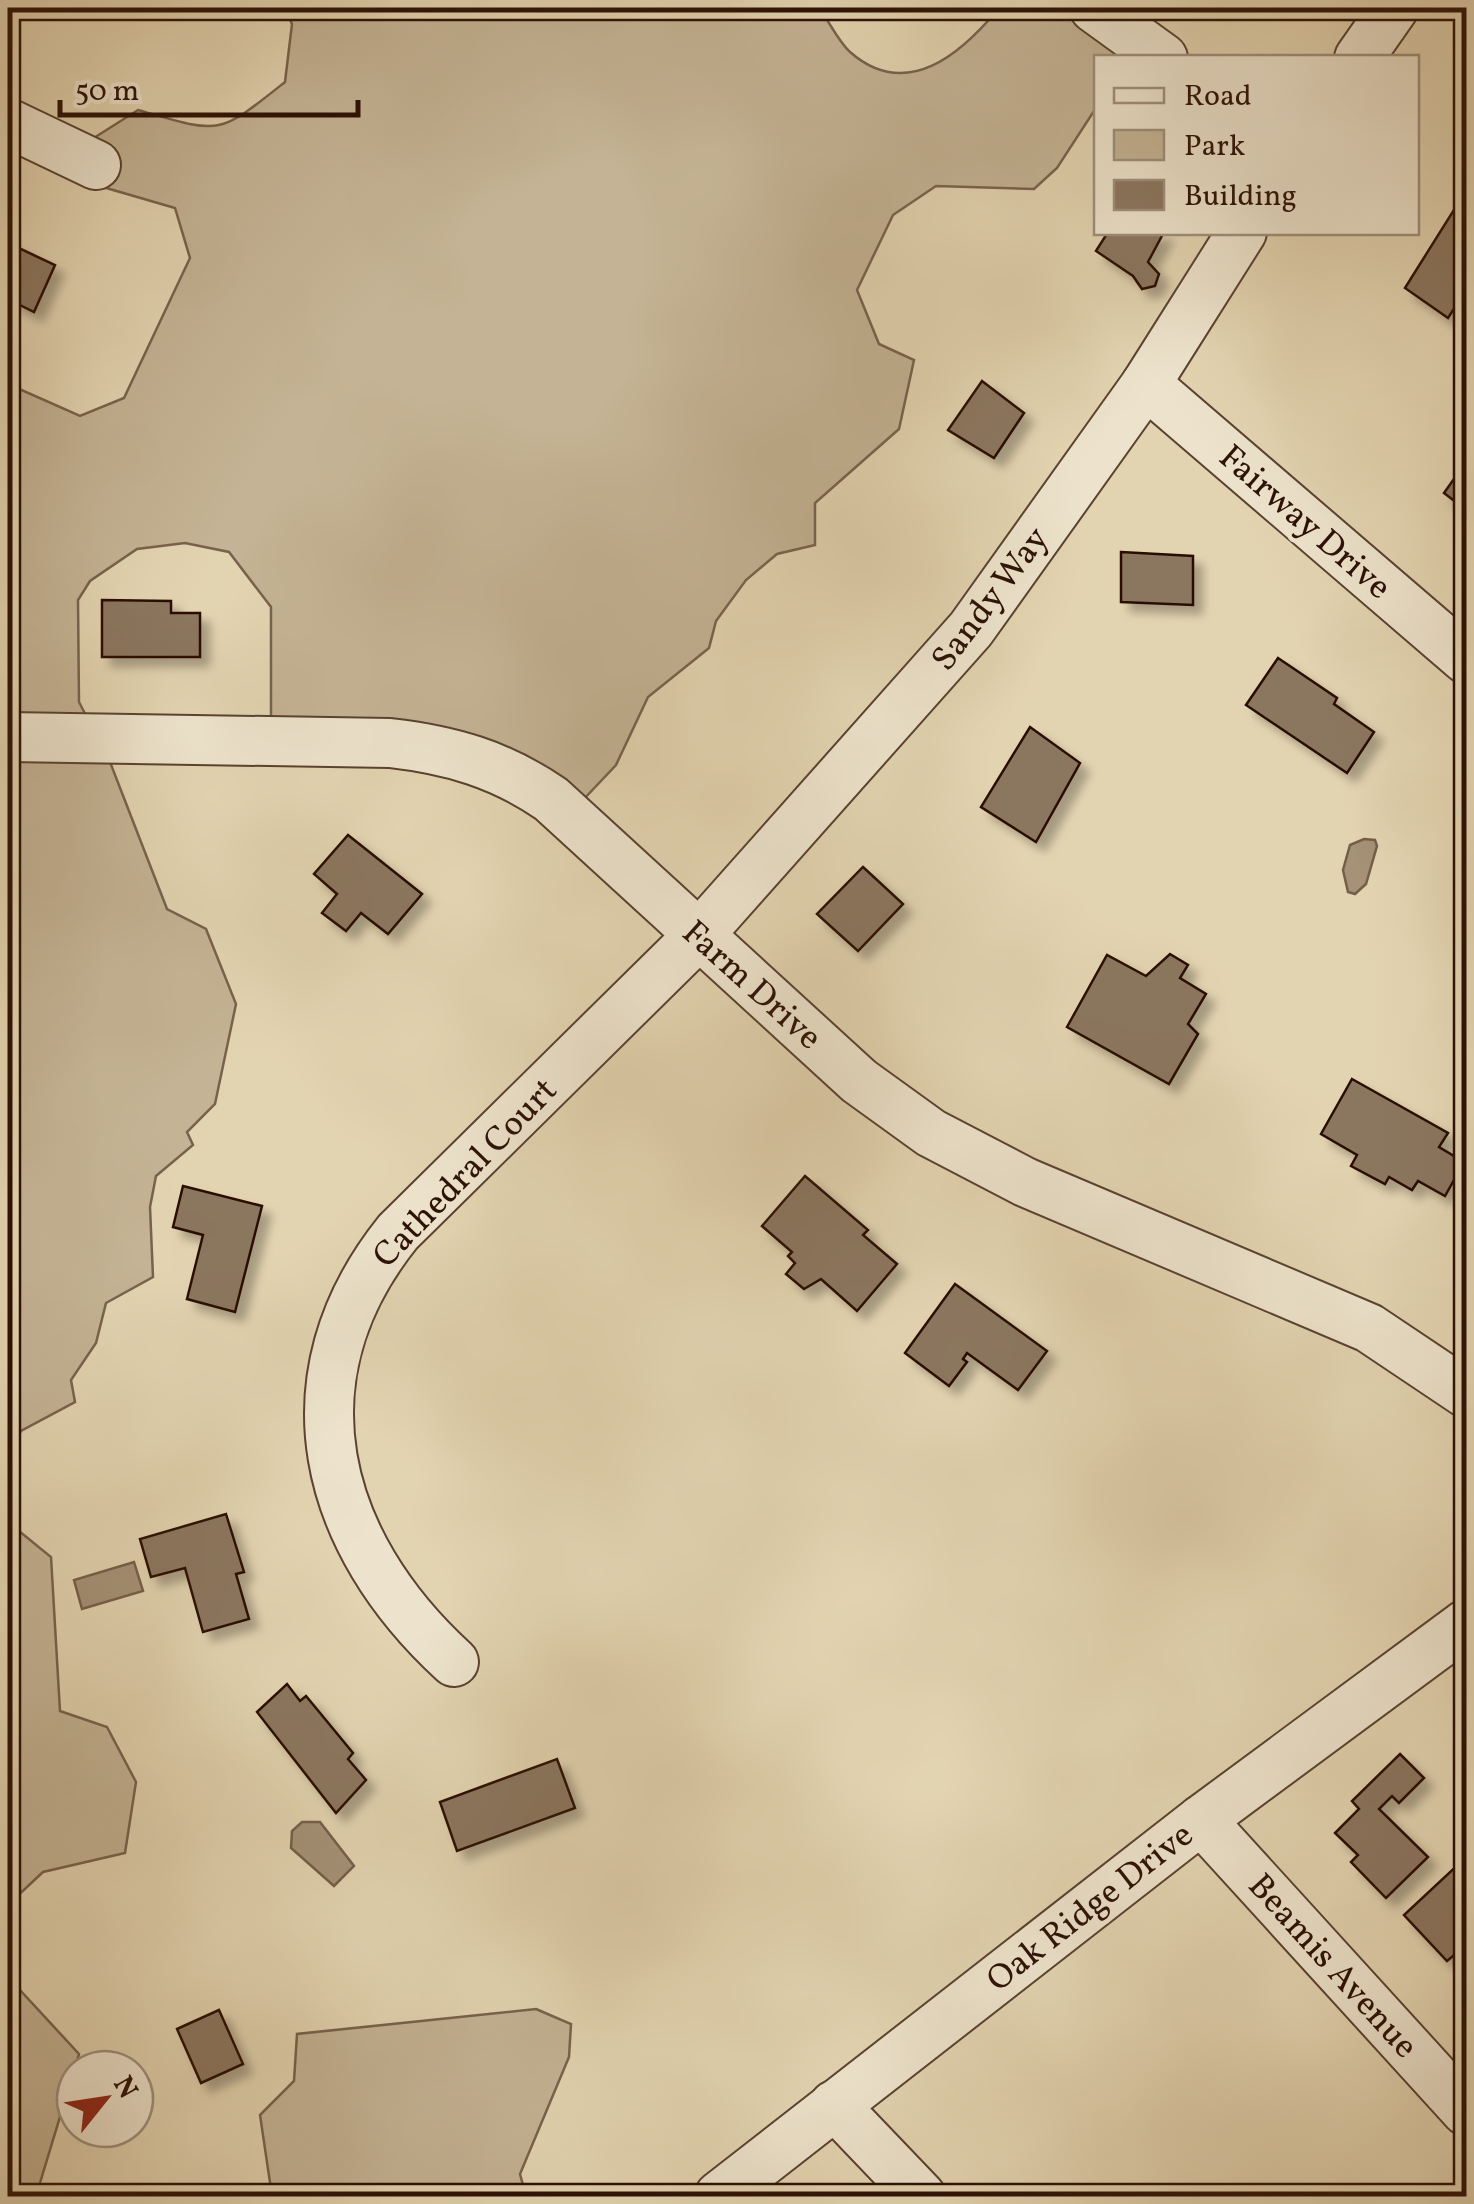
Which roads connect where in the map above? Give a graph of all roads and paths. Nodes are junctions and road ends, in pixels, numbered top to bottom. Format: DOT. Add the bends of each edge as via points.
graph roads {
  1 [pos="1094,8"];
  2 [pos="1394,8"];
  3 [pos="1159,55"];
  4 [pos="1361,55"];
  5 [pos="8,123"];
  6 [pos="96,166"];
  7 [pos="1240,235"];
  8 [pos="1146,384"];
  9 [pos="1466,659"];
  10 [pos="8,737"];
  11 [pos="699,935"];
  12 [pos="1466,1393"];
  13 [pos="1466,1624"];
  14 [pos="454,1662"];
  15 [pos="1201,1820"];
  16 [pos="834,2104"];
  17 [pos="1466,2111"];
  18 [pos="719,2196"];
  19 [pos="921,2196"];
  1 -- 3 [label="street"];
  2 -- 4 [label="street"];
  5 -- 6 [label="street"];
  7 -- 8 [label="street, Sandy Way"];
  8 -- 9 [label="street, Fairway Drive"];
  8 -- 11 [label="street, Sandy Way" via="970,629"];
  10 -- 11 [label="street, Farm Drive" via="390,742 473,758 551,800"];
  11 -- 12 [label="street, Farm Drive" via="859,1081 931,1133 1025,1182 1369,1328"];
  11 -- 14 [label="street, Cathedral Court" via="398,1232 350,1307 328,1394 340,1489 375,1574"];
  13 -- 15 [label="street, Oak Ridge Drive"];
  15 -- 16 [label="street, Oak Ridge Drive"];
  15 -- 17 [label="street, Beamis Avenue"];
  16 -- 18 [label="street, Oak Ridge Drive"];
  16 -- 19 [label="street"];
}
